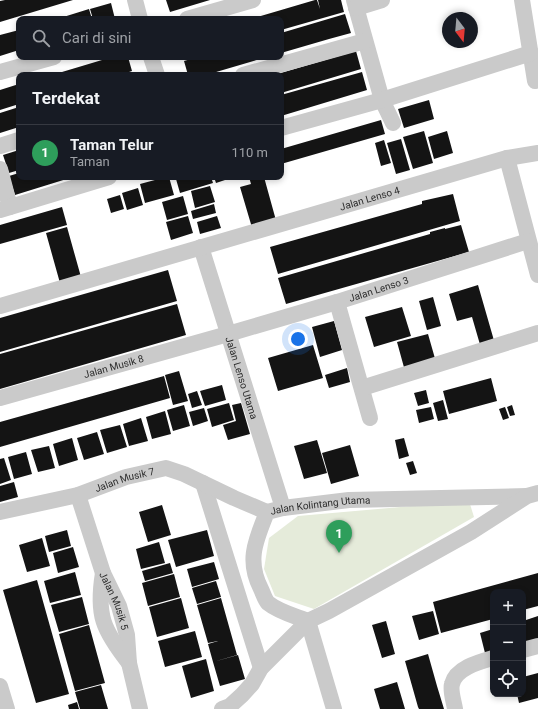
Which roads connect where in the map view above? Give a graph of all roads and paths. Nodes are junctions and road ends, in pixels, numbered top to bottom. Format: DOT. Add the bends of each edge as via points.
graph roads {
  1 [pos="135,0"];
  2 [pos="253,0"];
  3 [pos="382,0"];
  4 [pos="522,0"];
  5 [pos="355,4"];
  6 [pos="139,16"];
  7 [pos="197,16"];
  8 [pos="365,41"];
  9 [pos="531,53"];
  10 [pos="43,60"];
  11 [pos="152,60"];
  12 [pos="0,72"];
  13 [pos="155,72"];
  14 [pos="254,72"];
  15 [pos="535,81"];
  16 [pos="382,100"];
  17 [pos="393,123"];
  18 [pos="284,127"];
  19 [pos="16,141"];
  20 [pos="0,146"];
  21 [pos="538,153"];
  22 [pos="507,158"];
  23 [pos="0,169"];
  24 [pos="99,180"];
  25 [pos="5,208"];
  26 [pos="528,241"];
  27 [pos="202,247"];
  28 [pos="538,275"];
  29 [pos="337,302"];
  30 [pos="0,306"];
  31 [pos="228,334"];
  32 [pos="538,334"];
  33 [pos="362,388"];
  34 [pos="0,398"];
  35 [pos="370,418"];
  36 [pos="203,483"];
  37 [pos="78,495"];
  38 [pos="532,495"];
  39 [pos="283,508"];
  40 [pos="0,512"];
  41 [pos="267,512"];
  42 [pos="308,621"];
  43 [pos="538,646"];
  44 [pos="526,649"];
  45 [pos="490,659"];
  46 [pos="261,668"];
  47 [pos="0,686"];
  48 [pos="6,709"];
  49 [pos="140,709"];
  50 [pos="222,709"];
  51 [pos="334,709"];
  52 [pos="455,709"];
  1 -- 6 [label="street"];
  2 -- 7 [label="street"];
  3 -- 5 [label="street"];
  4 -- 9 [label="street"];
  5 -- 8 [label="street"];
  8 -- 14 [label="street"];
  8 -- 16 [label="street"];
  9 -- 15 [label="street"];
  9 -- 16 [label="street"];
  10 -- 12 [label="street"];
  11 -- 13 [label="street"];
  16 -- 17 [label="street"];
  16 -- 18 [label="street"];
  19 -- 20 [label="street"];
  21 -- 22 [label="street, Jalan Lenso 4"];
  22 -- 26 [label="street"];
  22 -- 27 [label="street, Jalan Lenso 4"];
  23 -- 25 [label="street"];
  24 -- 25 [label="street"];
  26 -- 28 [label="street"];
  26 -- 29 [label="street, Jalan Lenso 3"];
  27 -- 30 [label="street, Jalan Lenso 4"];
  27 -- 31 [label="street, Jalan Lenso Utama"];
  29 -- 31 [label="street, Jalan Lenso 3"];
  29 -- 33 [label="street"];
  31 -- 34 [label="street, Jalan Musik 8"];
  31 -- 39 [label="street, Jalan Lenso Utama"];
  32 -- 33 [label="street"];
  33 -- 35 [label="street"];
  36 -- 37 [label="street, Jalan Musik 7" via="166,468 126,477"];
  36 -- 41 [label="street, Jalan Musik 7"];
  36 -- 46 [label="street"];
  37 -- 40 [label="street, Jalan Musik 7"];
  37 -- 49 [label="street, Jalan Musik 5" via="103,573 119,606 127,635 129,663"];
  38 -- 39 [label="street, Jalan Kolintang Utama" via="349,500"];
  38 -- 42 [label="street, Jalan Kolintang Utama" via="471,532"];
  39 -- 41 [label="street, Jalan Kolintang Utama"];
  41 -- 42 [label="street, Jalan Kolintang Utama" via="257,536 252,562 258,584 267,602 283,612"];
  42 -- 46 [label="street"];
  42 -- 51 [label="street"];
  43 -- 44 [label="street"];
  45 -- 52 [label="street" via="473,664 457,676 452,685"];
  46 -- 50 [label="street" via="242,695 230,706"];
  47 -- 48 [label="street"];
}
